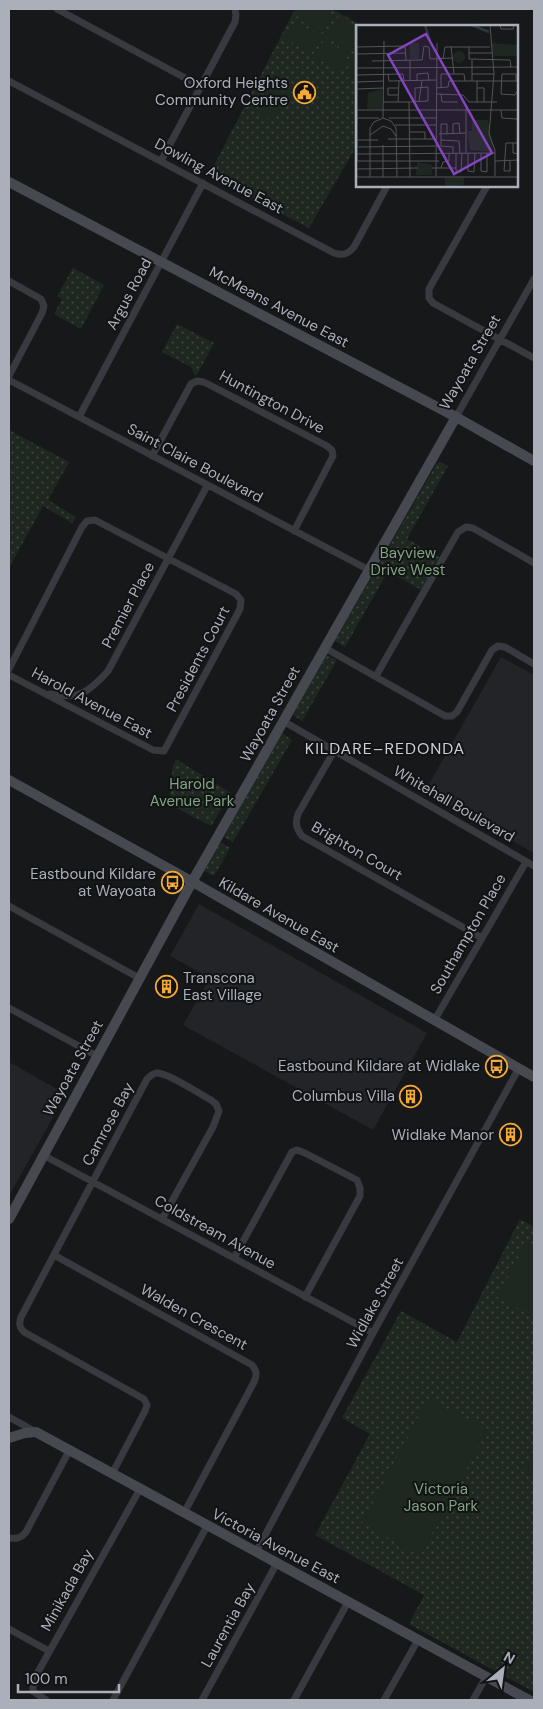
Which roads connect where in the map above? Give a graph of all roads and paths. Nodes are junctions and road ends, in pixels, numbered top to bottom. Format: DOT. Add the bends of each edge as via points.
graph roads {
  1 [pos="57,9"];
  2 [pos="235,9"];
  3 [pos="9,81"];
  4 [pos="200,86"];
  5 [pos="161,161"];
  6 [pos="9,182"];
  7 [pos="203,183"];
  8 [pos="386,188"];
  9 [pos="486,188"];
  10 [pos="161,262"];
  11 [pos="534,279"];
  12 [pos="9,281"];
  13 [pos="500,339"];
  14 [pos="534,358"];
  15 [pos="9,376"];
  16 [pos="9,380"];
  17 [pos="79,417"];
  18 [pos="456,417"];
  19 [pos="152,456"];
  20 [pos="534,461"];
  21 [pos="207,486"];
  22 [pos="294,531"];
  23 [pos="168,558"];
  24 [pos="534,563"];
  25 [pos="369,570"];
  26 [pos="325,648"];
  27 [pos="534,664"];
  28 [pos="9,669"];
  29 [pos="9,675"];
  30 [pos="376,676"];
  31 [pos="43,692"];
  32 [pos="283,721"];
  33 [pos="164,751"];
  34 [pos="334,751"];
  35 [pos="9,780"];
  36 [pos="526,862"];
  37 [pos="534,866"];
  38 [pos="192,882"];
  39 [pos="9,906"];
  40 [pos="482,938"];
  41 [pos="139,978"];
  42 [pos="9,1008"];
  43 [pos="434,1021"];
  44 [pos="97,1056"];
  45 [pos="519,1068"];
  46 [pos="534,1077"];
  47 [pos="43,1155"];
  48 [pos="93,1182"];
  49 [pos="10,1215"];
  50 [pos="162,1219"];
  51 [pos="54,1255"];
  52 [pos="234,1258"];
  53 [pos="305,1296"];
  54 [pos="373,1333"];
  55 [pos="9,1417"];
  56 [pos="36,1432"];
  57 [pos="9,1438"];
  58 [pos="69,1451"];
  59 [pos="112,1474"];
  60 [pos="140,1489"];
  61 [pos="184,1513"];
  62 [pos="207,1526"];
  63 [pos="9,1538"];
  64 [pos="256,1552"];
  65 [pos="277,1563"];
  66 [pos="348,1602"];
  67 [pos="9,1629"];
  68 [pos="418,1640"];
  69 [pos="49,1651"];
  70 [pos="486,1677"];
  71 [pos="46,1700"];
  72 [pos="112,1700"];
  73 [pos="202,1700"];
  74 [pos="294,1700"];
  75 [pos="384,1700"];
  76 [pos="473,1700"];
  77 [pos="529,1700"];
  1 -- 4 [label="street"];
  2 -- 4 [label="street" via="235,22"];
  3 -- 5 [label="street, Dowling Avenue East"];
  4 -- 5 [label="street"];
  5 -- 7 [label="street, Dowling Avenue East"];
  6 -- 10 [label="street, McMeans Avenue East"];
  7 -- 8 [label="street, Dowling Avenue East" via="341,255 354,247"];
  7 -- 10 [label="street, Argus Road"];
  9 -- 13 [label="street" via="428,294 432,303"];
  10 -- 17 [label="street, Argus Road"];
  10 -- 18 [label="street, McMeans Avenue East"];
  11 -- 13 [label="street, Wayoata Street"];
  12 -- 15 [label="street" via="41,299 44,306"];
  13 -- 14 [label="street"];
  13 -- 18 [label="street, Wayoata Street"];
  16 -- 17 [label="street, Saint Claire Boulevard"];
  17 -- 19 [label="street, Saint Claire Boulevard"];
  18 -- 20 [label="street, McMeans Avenue East"];
  18 -- 25 [label="street, Wayoata Street"];
  19 -- 21 [label="street, Saint Claire Boulevard"];
  19 -- 22 [label="street, Huntington Drive" via="191,384 197,380 318,442 332,450 333,456"];
  21 -- 22 [label="street, Saint Claire Boulevard"];
  21 -- 23 [label="street, Premier Place"];
  22 -- 25 [label="street, Saint Claire Boulevard"];
  23 -- 28 [label="street" via="95,520 87,521"];
  23 -- 31 [label="street, Premier Place" via="108,671 94,687 80,695"];
  23 -- 33 [label="street, Presidents Court" via="236,594 241,600"];
  24 -- 30 [label="street" via="473,528 466,527 458,532"];
  25 -- 26 [label="street, Wayoata Street"];
  26 -- 30 [label="street"];
  26 -- 32 [label="street, Wayoata Street"];
  27 -- 30 [label="street" via="498,646 492,650 452,716 445,716"];
  29 -- 31 [label="street, Harold Avenue East"];
  31 -- 33 [label="street, Harold Avenue East" via="153,750"];
  32 -- 34 [label="street, Whitehall Boulevard"];
  32 -- 38 [label="street, Wayoata Street"];
  34 -- 36 [label="street, Whitehall Boulevard"];
  34 -- 40 [label="street, Brighton Court" via="298,814 296,829 302,836"];
  35 -- 38 [label="street, Kildare Avenue East"];
  36 -- 37 [label="street, Whitehall Boulevard"];
  36 -- 40 [label="street, Southampton Place"];
  38 -- 41 [label="street, Wayoata Street"];
  38 -- 43 [label="street, Kildare Avenue East"];
  39 -- 41 [label="street"];
  40 -- 43 [label="street, Southampton Place"];
  41 -- 44 [label="street, Wayoata Street"];
  42 -- 44 [label="street"];
  43 -- 45 [label="street, Kildare Avenue East"];
  44 -- 47 [label="street, Wayoata Street"];
  45 -- 46 [label="street, Kildare Avenue East"];
  45 -- 54 [label="street, Widlake Street"];
  47 -- 48 [label="street, Coldstream Avenue"];
  47 -- 49 [label="street, Wayoata Street"];
  48 -- 50 [label="street, Coldstream Avenue"];
  48 -- 50 [label="street, Camrose Bay" via="147,1079 157,1073 168,1076 211,1100 219,1111"];
  48 -- 51 [label="street"];
  50 -- 52 [label="street, Coldstream Avenue"];
  51 -- 59 [label="street" via="21,1317 20,1327 144,1398 145,1411"];
  51 -- 61 [label="street, Walden Crescent" via="256,1370 254,1382"];
  52 -- 53 [label="street, Coldstream Avenue"];
  52 -- 53 [label="street" via="292,1152 305,1153 357,1180 360,1196"];
  53 -- 54 [label="street, Coldstream Avenue"];
  54 -- 64 [label="street, Widlake Street"];
  55 -- 56 [label="street, Victoria Avenue East"];
  56 -- 57 [label="street"];
  56 -- 58 [label="street, Victoria Avenue East"];
  58 -- 59 [label="street, Victoria Avenue East"];
  58 -- 63 [label="street" via="26,1532 22,1537"];
  59 -- 60 [label="street, Victoria Avenue East"];
  60 -- 61 [label="street, Victoria Avenue East"];
  60 -- 69 [label="street, Minikada Bay"];
  61 -- 62 [label="street, Victoria Avenue East"];
  62 -- 64 [label="street, Victoria Avenue East"];
  62 -- 72 [label="street"];
  64 -- 65 [label="street, Victoria Avenue East"];
  65 -- 66 [label="street, Victoria Avenue East"];
  65 -- 73 [label="street, Laurentia Bay"];
  66 -- 68 [label="street, Victoria Avenue East"];
  66 -- 74 [label="street"];
  67 -- 69 [label="street"];
  68 -- 70 [label="street, Victoria Avenue East"];
  68 -- 75 [label="street"];
  69 -- 71 [label="street, Minikada Bay" via="32,1685 33,1691"];
  70 -- 76 [label="street"];
  70 -- 77 [label="street, Victoria Avenue East"];
}
